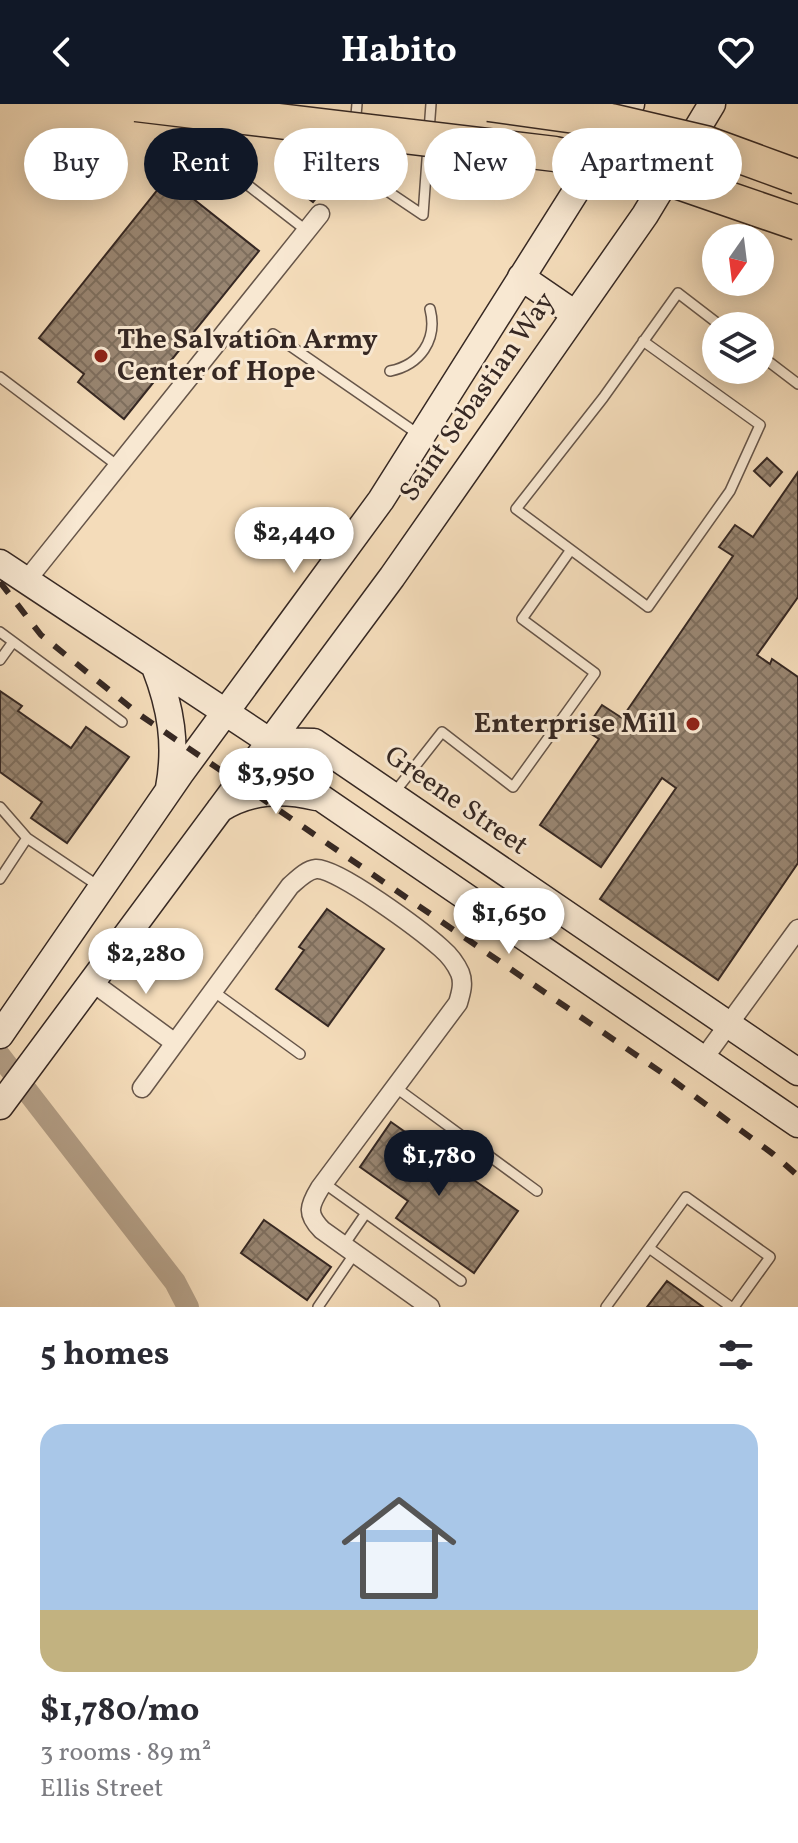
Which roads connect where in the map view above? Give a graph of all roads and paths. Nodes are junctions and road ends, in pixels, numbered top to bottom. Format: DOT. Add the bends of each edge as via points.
graph roads {
  1 [pos="136,104"];
  2 [pos="357,104"];
  3 [pos="431,104"];
  4 [pos="489,104"];
  5 [pos="631,104"];
  6 [pos="712,104"];
  7 [pos="798,177"];
  8 [pos="258,193"];
  9 [pos="320,214"];
  10 [pos="798,223"];
  11 [pos="307,231"];
  12 [pos="521,277"];
  13 [pos="430,309"];
  14 [pos="703,312"];
  15 [pos="575,314"];
  16 [pos="273,334"];
  17 [pos="643,341"];
  18 [pos="774,366"];
  19 [pos="390,371"];
  20 [pos="0,377"];
  21 [pos="798,384"];
  22 [pos="421,436"];
  23 [pos="119,466"];
  24 [pos="570,551"];
  25 [pos="0,563"];
  26 [pos="26,581"];
  27 [pos="0,632"];
  28 [pos="13,642"];
  29 [pos="0,660"];
  30 [pos="155,667"];
  31 [pos="226,713"];
  32 [pos="122,722"];
  33 [pos="269,741"];
  34 [pos="169,791"];
  35 [pos="392,797"];
  36 [pos="332,805"];
  37 [pos="0,807"];
  38 [pos="220,809"];
  39 [pos="27,838"];
  40 [pos="0,879"];
  41 [pos="102,888"];
  42 [pos="798,929"];
  43 [pos="92,982"];
  44 [pos="213,991"];
  45 [pos="728,1024"];
  46 [pos="0,1035"];
  47 [pos="175,1043"];
  48 [pos="300,1054"];
  49 [pos="704,1058"];
  50 [pos="798,1072"];
  51 [pos="395,1087"];
  52 [pos="142,1088"];
  53 [pos="0,1106"];
  54 [pos="798,1124"];
  55 [pos="324,1183"];
  56 [pos="537,1191"];
  57 [pos="366,1213"];
  58 [pos="649,1248"];
  59 [pos="349,1249"];
  60 [pos="461,1281"];
  61 [pos="318,1307"];
  62 [pos="430,1307"];
  63 [pos="606,1307"];
  64 [pos="732,1307"];
  1 -- 10 [label="highway, bridge" via="555,154 670,179"];
  2 -- 3 [label="lane" via="352,160 359,172 423,215"];
  4 -- 7 [label="highway, bridge" via="611,121 705,143"];
  5 -- 12 [label="main road, Saint Sebastian Way, bridge"];
  6 -- 15 [label="main road, Saint Sebastian Way, bridge" via="645,215"];
  8 -- 11 [label="lane"];
  9 -- 11 [label="street"];
  11 -- 23 [label="street"];
  12 -- 15 [label="main road"];
  12 -- 22 [label="main road, Saint Sebastian Way"];
  13 -- 19 [label="lane" via="427,347 410,365"];
  14 -- 17 [label="lane" via="678,293"];
  15 -- 33 [label="main road, Saint Sebastian Way" via="392,577"];
  16 -- 22 [label="lane"];
  17 -- 24 [label="lane" via="516,509"];
  17 -- 24 [label="lane" via="760,425 730,491 648,607"];
  18 -- 21 [label="lane"];
  20 -- 23 [label="lane"];
  22 -- 31 [label="main road, Saint Sebastian Way" via="381,500"];
  23 -- 26 [label="street"];
  24 -- 35 [label="lane" via="522,619 595,673 554,732 513,787 442,732"];
  25 -- 26 [label="main road"];
  26 -- 30 [label="main road"];
  27 -- 28 [label="lane"];
  28 -- 29 [label="lane"];
  28 -- 32 [label="lane"];
  30 -- 31 [label="main road"];
  30 -- 34 [label="main road" via="172,720"];
  31 -- 33 [label="main road"];
  31 -- 34 [label="main road, Saint Sebastian Way"];
  33 -- 35 [label="main road, Greene Street" via="314,742"];
  33 -- 36 [label="main road" via="295,780"];
  33 -- 38 [label="main road, Saint Sebastian Way"];
  34 -- 41 [label="main road, Saint Sebastian Way"];
  35 -- 45 [label="main road, Greene Street"];
  36 -- 38 [label="main road" via="276,791 237,798"];
  36 -- 49 [label="main road"];
  37 -- 39 [label="lane"];
  38 -- 43 [label="main road, Saint Sebastian Way"];
  39 -- 40 [label="lane"];
  39 -- 41 [label="lane"];
  41 -- 46 [label="main road, Saint Sebastian Way"];
  42 -- 45 [label="street"];
  43 -- 47 [label="street"];
  43 -- 53 [label="main road, Saint Sebastian Way"];
  44 -- 47 [label="street"];
  44 -- 48 [label="lane"];
  44 -- 51 [label="street" via="290,886 316,869 331,872 441,948 460,973 458,1003"];
  45 -- 49 [label="street"];
  45 -- 50 [label="main road, Greene Street"];
  47 -- 52 [label="street"];
  49 -- 54 [label="main road"];
  51 -- 55 [label="street"];
  51 -- 56 [label="lane"];
  55 -- 57 [label="lane"];
  55 -- 59 [label="street" via="310,1210 313,1220"];
  57 -- 59 [label="lane"];
  57 -- 60 [label="lane"];
  58 -- 63 [label="lane"];
  58 -- 64 [label="lane"];
  58 -- 64 [label="lane" via="686,1197 770,1257"];
  59 -- 61 [label="lane"];
  59 -- 62 [label="street"];
}
